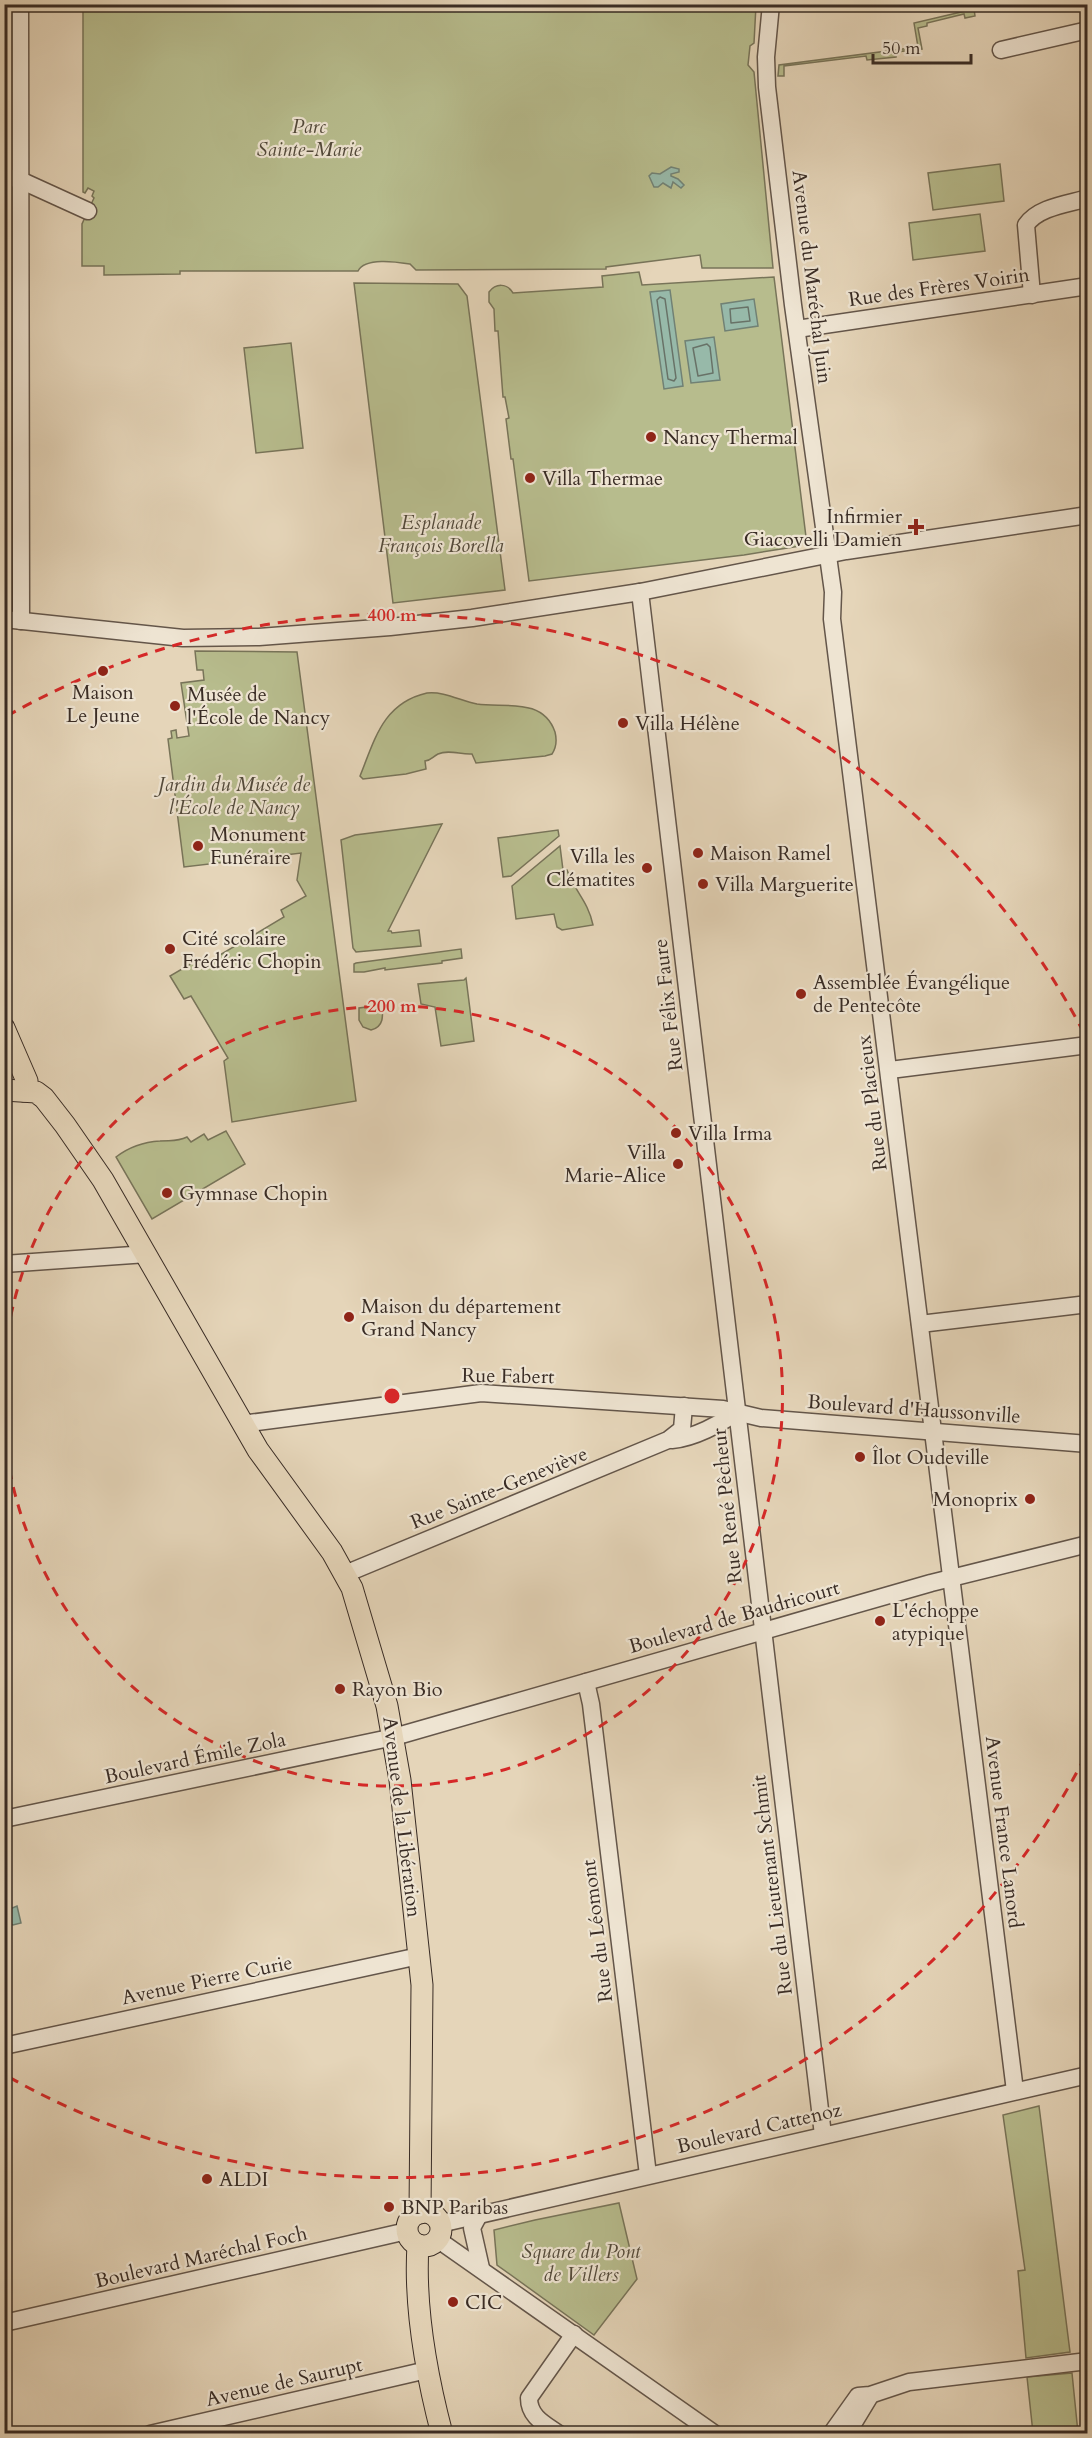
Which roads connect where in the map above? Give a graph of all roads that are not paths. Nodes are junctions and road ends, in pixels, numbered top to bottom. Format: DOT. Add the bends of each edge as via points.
graph roads {
  1 [pos="20,4"];
  2 [pos="771,4"];
  3 [pos="1088,30"];
  4 [pos="1001,50"];
  5 [pos="12,178"];
  6 [pos="1088,198"];
  7 [pos="88,211"];
  8 [pos="1088,286"];
  9 [pos="1032,295"];
  10 [pos="797,329"];
  11 [pos="1088,515"];
  12 [pos="827,554"];
  13 [pos="639,592"];
  14 [pos="13,620"];
  15 [pos="4,1028"];
  16 [pos="1088,1045"];
  17 [pos="890,1070"];
  18 [pos="14,1090"];
  19 [pos="147,1254"];
  20 [pos="4,1264"];
  21 [pos="1088,1304"];
  22 [pos="920,1324"];
  23 [pos="684,1406"];
  24 [pos="737,1412"];
  25 [pos="242,1424"];
  26 [pos="934,1431"];
  27 [pos="668,1440"];
  28 [pos="1088,1444"];
  29 [pos="1088,1544"];
  30 [pos="345,1574"];
  31 [pos="951,1578"];
  32 [pos="762,1631"];
  33 [pos="586,1682"];
  34 [pos="394,1737"];
  35 [pos="4,1819"];
  36 [pos="419,1956"];
  37 [pos="4,2046"];
  38 [pos="1088,2074"];
  39 [pos="1015,2091"];
  40 [pos="822,2135"];
  41 [pos="648,2175"];
  42 [pos="479,2215"];
  43 [pos="425,2235"];
  44 [pos="481,2268"];
  45 [pos="4,2324"];
  46 [pos="574,2334"];
  47 [pos="1088,2361"];
  48 [pos="427,2370"];
  49 [pos="870,2395"];
  50 [pos="150,2433"];
  51 [pos="442,2433"];
  52 [pos="559,2433"];
  53 [pos="715,2433"];
  54 [pos="831,2433"];
  55 [pos="847,2433"];
  1 -- 5 [label="street"];
  2 -- 10 [label="street, Avenue du Maréchal Juin" via="766,76"];
  3 -- 4 [label="street"];
  5 -- 7 [label="street"];
  5 -- 14 [label="street"];
  6 -- 9 [label="street" via="1039,213 1026,225"];
  8 -- 9 [label="street, Rue des Frères Voirin"];
  9 -- 10 [label="street, Rue des Frères Voirin"];
  10 -- 12 [label="street, Avenue du Maréchal Juin"];
  11 -- 12 [label="street"];
  12 -- 13 [label="street"];
  12 -- 17 [label="street, Rue du Placieux" via="833,591 832,620"];
  13 -- 14 [label="street" via="472,618 259,637 172,637"];
  13 -- 24 [label="street, Rue Félix Faure"];
  15 -- 18 [label="main road" via="27,1081"];
  16 -- 17 [label="street"];
  17 -- 22 [label="street, Rue du Placieux"];
  18 -- 19 [label="main road, Avenue de la Libération" via="36,1092 44,1098 103,1180"];
  19 -- 20 [label="street"];
  19 -- 25 [label="main road, Avenue de la Libération"];
  21 -- 22 [label="street"];
  22 -- 26 [label="street, Rue du Placieux"];
  23 -- 24 [label="street, Rue Fabert"];
  23 -- 25 [label="street, Rue Fabert" via="481,1393"];
  23 -- 27 [label="street" via="682,1429"];
  24 -- 26 [label="street, Boulevard d'Haussonville" via="761,1418"];
  24 -- 27 [label="street, Rue Sainte-Geneviève" via="681,1439"];
  24 -- 32 [label="street, Rue René Pêcheur"];
  25 -- 30 [label="main road, Avenue de la Libération"];
  26 -- 28 [label="street, Boulevard d'Haussonville"];
  26 -- 31 [label="street, Avenue France Lanord"];
  27 -- 30 [label="street, Rue Sainte-Geneviève"];
  29 -- 31 [label="street, Boulevard de Baudricourt"];
  30 -- 34 [label="main road, Avenue de la Libération" via="364,1626"];
  31 -- 32 [label="street, Boulevard de Baudricourt"];
  31 -- 39 [label="street, Avenue France Lanord"];
  32 -- 33 [label="street, Boulevard de Baudricourt"];
  32 -- 40 [label="street, Rue du Lieutenant Schmit"];
  33 -- 34 [label="street, Boulevard de Baudricourt"];
  33 -- 41 [label="street, Rue du Léomont"];
  34 -- 35 [label="street, Boulevard Émile Zola"];
  34 -- 36 [label="main road, Avenue de la Libération"];
  36 -- 37 [label="street, Avenue Pierre Curie"];
  36 -- 43 [label="main road, Avenue de la Libération" via="420,2213 409,2222"];
  38 -- 39 [label="street, Boulevard Cattenoz"];
  39 -- 40 [label="street, Boulevard Cattenoz"];
  40 -- 41 [label="street, Boulevard Cattenoz"];
  41 -- 42 [label="street, Boulevard Cattenoz"];
  42 -- 43 [label="street, Boulevard Cattenoz"];
  42 -- 44 [label="street" via="472,2228"];
  43 -- 44 [label="street"];
  43 -- 45 [label="street, Boulevard Maréchal Foch"];
  43 -- 48 [label="main road" via="418,2306"];
  44 -- 46 [label="street"];
  46 -- 52 [label="street" via="530,2398 529,2407 534,2415"];
  46 -- 53 [label="street"];
  47 -- 49 [label="street" via="909,2382"];
  48 -- 50 [label="street, Avenue de Saurupt"];
  48 -- 51 [label="main road"];
  49 -- 54 [label="street" via="858,2396"];
  49 -- 55 [label="street"];
}
